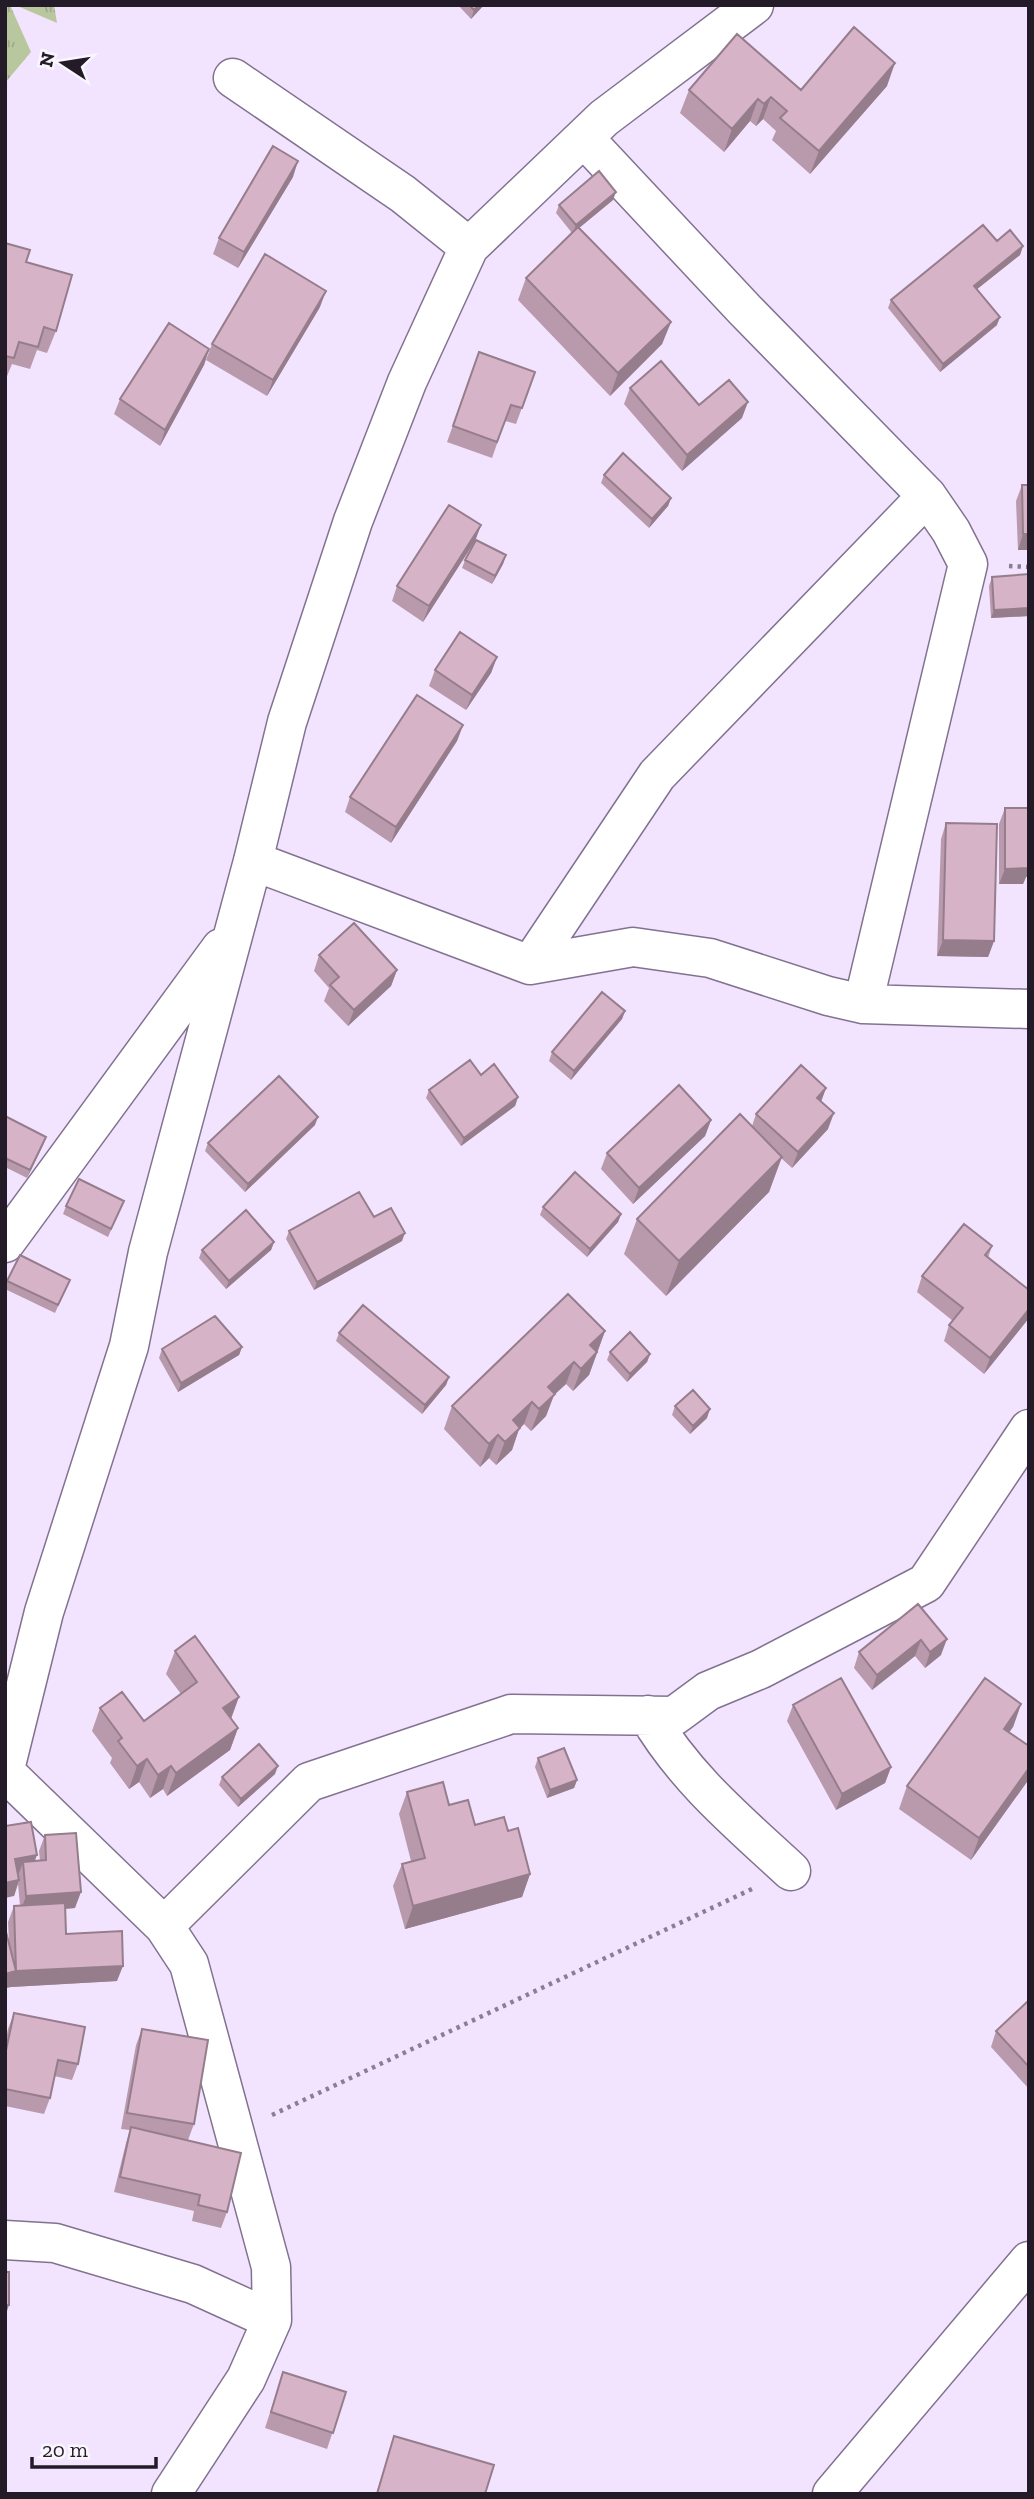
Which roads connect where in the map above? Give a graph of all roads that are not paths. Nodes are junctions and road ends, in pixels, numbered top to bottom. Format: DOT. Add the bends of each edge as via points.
graph roads {
  1 [pos="754,5"];
  2 [pos="233,78"];
  3 [pos="584,138"];
  4 [pos="469,247"];
  5 [pos="927,496"];
  6 [pos="253,861"];
  7 [pos="235,929"];
  8 [pos="530,965"];
  9 [pos="863,1004"];
  10 [pos="1029,1009"];
  11 [pos="5,1243"];
  12 [pos="1029,1429"];
  13 [pos="648,1715"];
  14 [pos="5,1771"];
  15 [pos="791,1871"];
  16 [pos="164,1926"];
  17 [pos="5,2240"];
  18 [pos="1029,2261"];
  19 [pos="272,2320"];
  20 [pos="171,2494"];
  21 [pos="832,2494"];
  1 -- 3 [label="street"];
  2 -- 4 [label="street" via="403,194"];
  3 -- 4 [label="street"];
  3 -- 5 [label="street"];
  4 -- 6 [label="street" via="407,382 353,521 287,722"];
  5 -- 8 [label="street" via="657,775"];
  5 -- 9 [label="street" via="968,564"];
  6 -- 7 [label="street"];
  6 -- 8 [label="street"];
  7 -- 11 [label="street"];
  7 -- 14 [label="street" via="148,1252 129,1346 44,1612"];
  8 -- 9 [label="street" via="633,947 710,958"];
  9 -- 10 [label="street"];
  12 -- 13 [label="street" via="926,1583 761,1669 708,1691 674,1716"];
  13 -- 15 [label="street" via="703,1790"];
  13 -- 16 [label="street" via="511,1714 309,1782"];
  14 -- 16 [label="street"];
  16 -- 19 [label="street" via="189,1964 271,2267"];
  17 -- 19 [label="street" via="55,2243 143,2269 193,2284"];
  18 -- 21 [label="street"];
  19 -- 20 [label="street" via="246,2379"];
}
